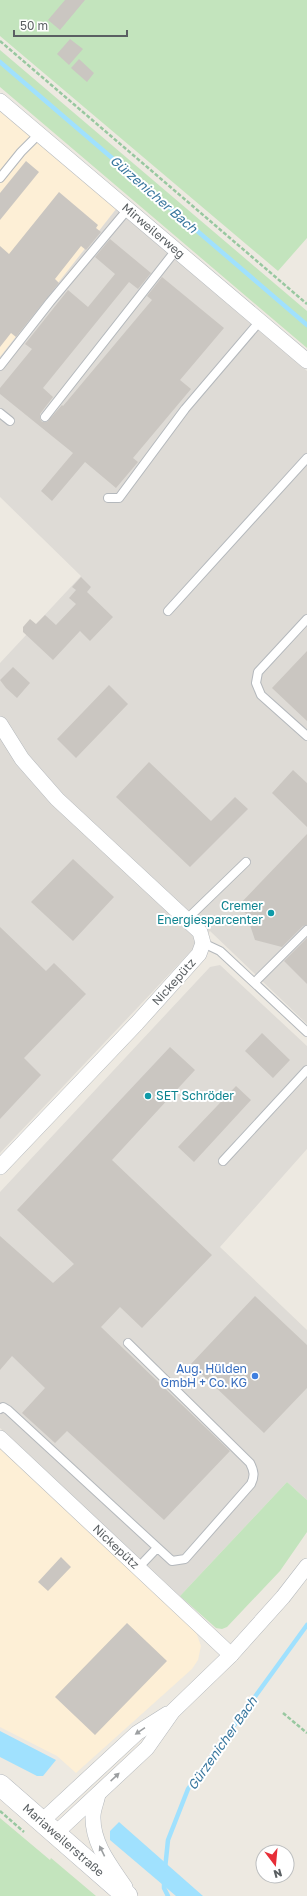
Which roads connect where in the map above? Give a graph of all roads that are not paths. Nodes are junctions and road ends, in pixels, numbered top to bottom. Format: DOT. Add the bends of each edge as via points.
graph roads {
  1 [pos="0,101"];
  2 [pos="39,134"];
  3 [pos="0,178"];
  4 [pos="128,209"];
  5 [pos="176,250"];
  6 [pos="260,321"];
  7 [pos="307,361"];
  8 [pos="0,366"];
  9 [pos="0,413"];
  10 [pos="45,417"];
  11 [pos="10,421"];
  12 [pos="307,458"];
  13 [pos="108,498"];
  14 [pos="168,611"];
  15 [pos="307,619"];
  16 [pos="0,724"];
  17 [pos="307,736"];
  18 [pos="246,862"];
  19 [pos="187,919"];
  20 [pos="307,930"];
  21 [pos="203,943"];
  22 [pos="255,982"];
  23 [pos="307,1032"];
  24 [pos="307,1070"];
  25 [pos="223,1161"];
  26 [pos="0,1167"];
  27 [pos="128,1343"];
  28 [pos="0,1409"];
  29 [pos="0,1438"];
  30 [pos="157,1548"];
  31 [pos="307,1566"];
  32 [pos="138,1568"];
  33 [pos="231,1655"];
  34 [pos="173,1710"];
  35 [pos="0,1784"];
  36 [pos="99,1793"];
  37 [pos="49,1827"];
  38 [pos="127,1896"];
  39 [pos="131,1896"];
  1 -- 2 [label="street, Mirweilerweg"];
  2 -- 3 [label="lane"];
  2 -- 4 [label="street, Mirweilerweg"];
  4 -- 5 [label="street, Mirweilerweg"];
  4 -- 8 [label="lane"];
  5 -- 6 [label="street, Mirweilerweg"];
  5 -- 10 [label="lane"];
  6 -- 7 [label="street, Mirweilerweg"];
  6 -- 13 [label="lane" via="185,409 119,498"];
  9 -- 11 [label="lane"];
  12 -- 14 [label="lane"];
  15 -- 17 [label="lane" via="258,672 256,683 261,695"];
  16 -- 19 [label="street" via="22,759 57,799"];
  18 -- 19 [label="lane"];
  19 -- 21 [label="street" via="200,932"];
  20 -- 22 [label="lane"];
  21 -- 22 [label="lane" via="220,950"];
  21 -- 26 [label="street, Nickepütz" via="199,954 137,1023"];
  22 -- 23 [label="lane"];
  24 -- 25 [label="lane"];
  27 -- 30 [label="lane" via="250,1462 254,1471 251,1484 185,1559 172,1561"];
  28 -- 30 [label="lane" via="3,1407 8,1410"];
  29 -- 32 [label="street, Nickepütz"];
  30 -- 32 [label="lane"];
  31 -- 33 [label="street"];
  32 -- 33 [label="street, Nickepütz"];
  33 -- 34 [label="street"];
  36 -- 34 [label="street, one-way" via="147,1748"];
  34 -- 37 [label="street, one-way" via="137,1733"];
  35 -- 37 [label="main road, Mariaweilerstraße"];
  36 -- 37 [label="street"];
  39 -- 36 [label="street, one-way" via="102,1853 95,1833 93,1814"];
  37 -- 38 [label="main road, Mariaweilerstraße"];
}
